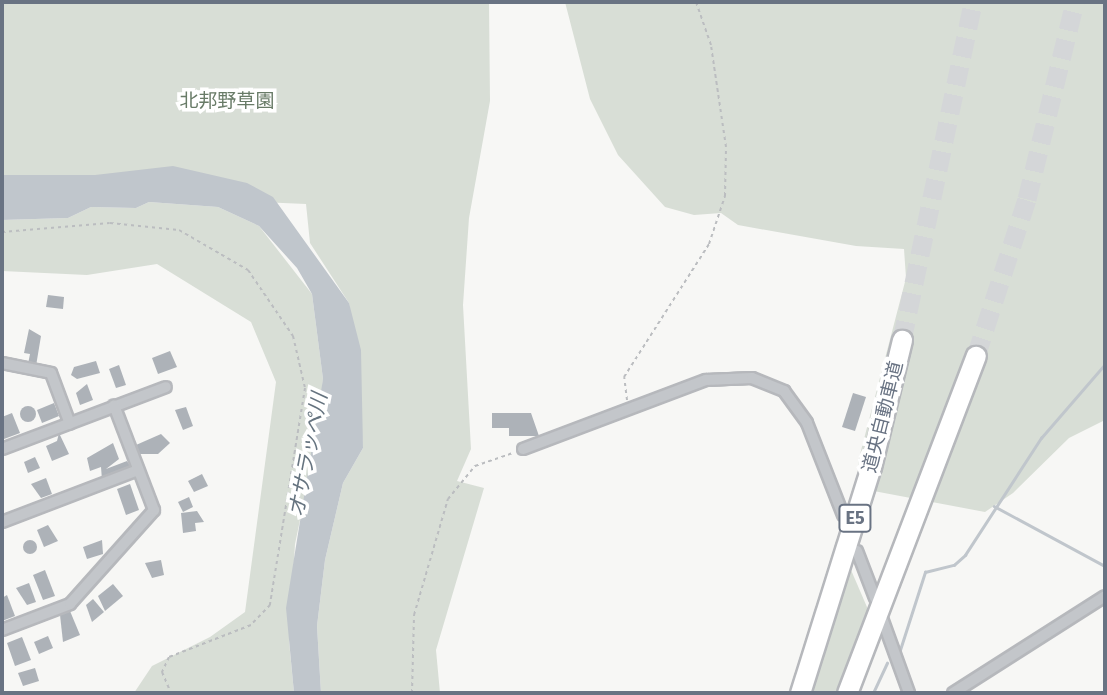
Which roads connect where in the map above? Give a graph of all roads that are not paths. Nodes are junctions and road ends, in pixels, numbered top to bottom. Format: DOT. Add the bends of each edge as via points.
graph roads {
  1 [pos="902,340"];
  2 [pos="976,356"];
  3 [pos="2,363"];
  4 [pos="166,387"];
  5 [pos="114,405"];
  6 [pos="69,424"];
  7 [pos="2,449"];
  8 [pos="523,449"];
  9 [pos="138,470"];
  10 [pos="843,515"];
  11 [pos="2,522"];
  12 [pos="857,551"];
  13 [pos="1105,596"];
  14 [pos="875,598"];
  15 [pos="883,621"];
  16 [pos="2,630"];
  17 [pos="800,693"];
  18 [pos="847,693"];
  19 [pos="909,693"];
  20 [pos="953,693"];
  1 -- 17 [label="highway, 道央自動車道 / E5" via="871,467"];
  2 -- 18 [label="highway"];
  3 -- 6 [label="street" via="51,373"];
  4 -- 5 [label="street"];
  5 -- 6 [label="street"];
  5 -- 9 [label="street"];
  6 -- 7 [label="street"];
  8 -- 10 [label="street" via="706,380 752,378 784,391 807,423"];
  9 -- 11 [label="street"];
  9 -- 16 [label="street" via="154,510 70,604"];
  12 -- 14 [label="street"];
  13 -- 20 [label="street"];
  15 -- 19 [label="street"];
}
